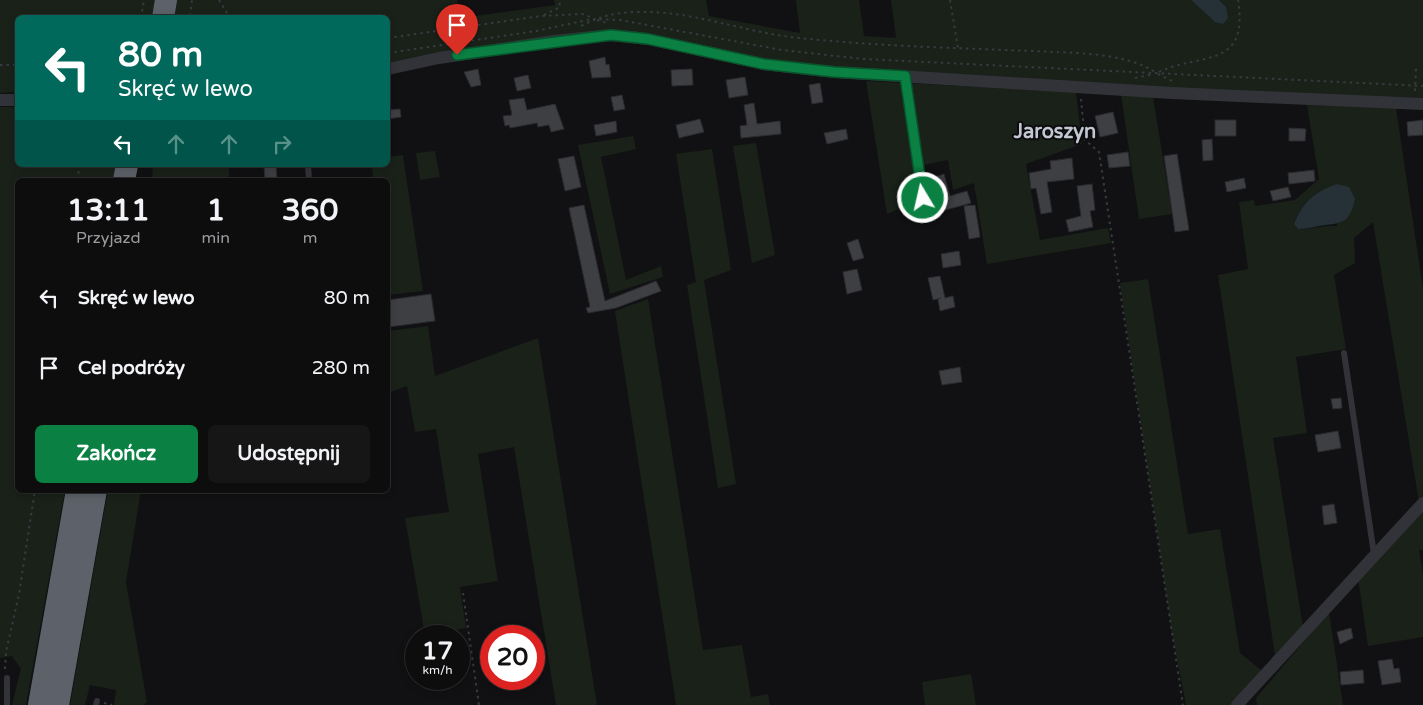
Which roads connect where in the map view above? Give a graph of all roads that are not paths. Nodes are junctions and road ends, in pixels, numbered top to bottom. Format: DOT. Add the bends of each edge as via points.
graph roads {
  1 [pos="151,0"];
  2 [pos="166,0"];
  3 [pos="149,15"];
  4 [pos="164,15"];
  5 [pos="390,69"];
  6 [pos="905,76"];
  7 [pos="0,100"];
  8 [pos="15,100"];
  9 [pos="1423,104"];
  10 [pos="923,198"];
  11 [pos="1344,353"];
  12 [pos="76,493"];
  13 [pos="96,493"];
  14 [pos="1423,502"];
  15 [pos="1374,554"];
  16 [pos="7,678"];
  17 [pos="7,705"];
  18 [pos="39,705"];
  19 [pos="58,705"];
  20 [pos="1237,705"];
  1 -- 3 [label="highway"];
  2 -- 4 [label="highway"];
  5 -- 6 [label="street" via="448,56 611,35 648,39 763,64"];
  6 -- 9 [label="street"];
  6 -- 10 [label="lane"];
  7 -- 8 [label="street"];
  11 -- 15 [label="lane"];
  12 -- 18 [label="highway"];
  13 -- 19 [label="highway"];
  14 -- 15 [label="street"];
  15 -- 20 [label="street"];
  16 -- 17 [label="lane"];
}
